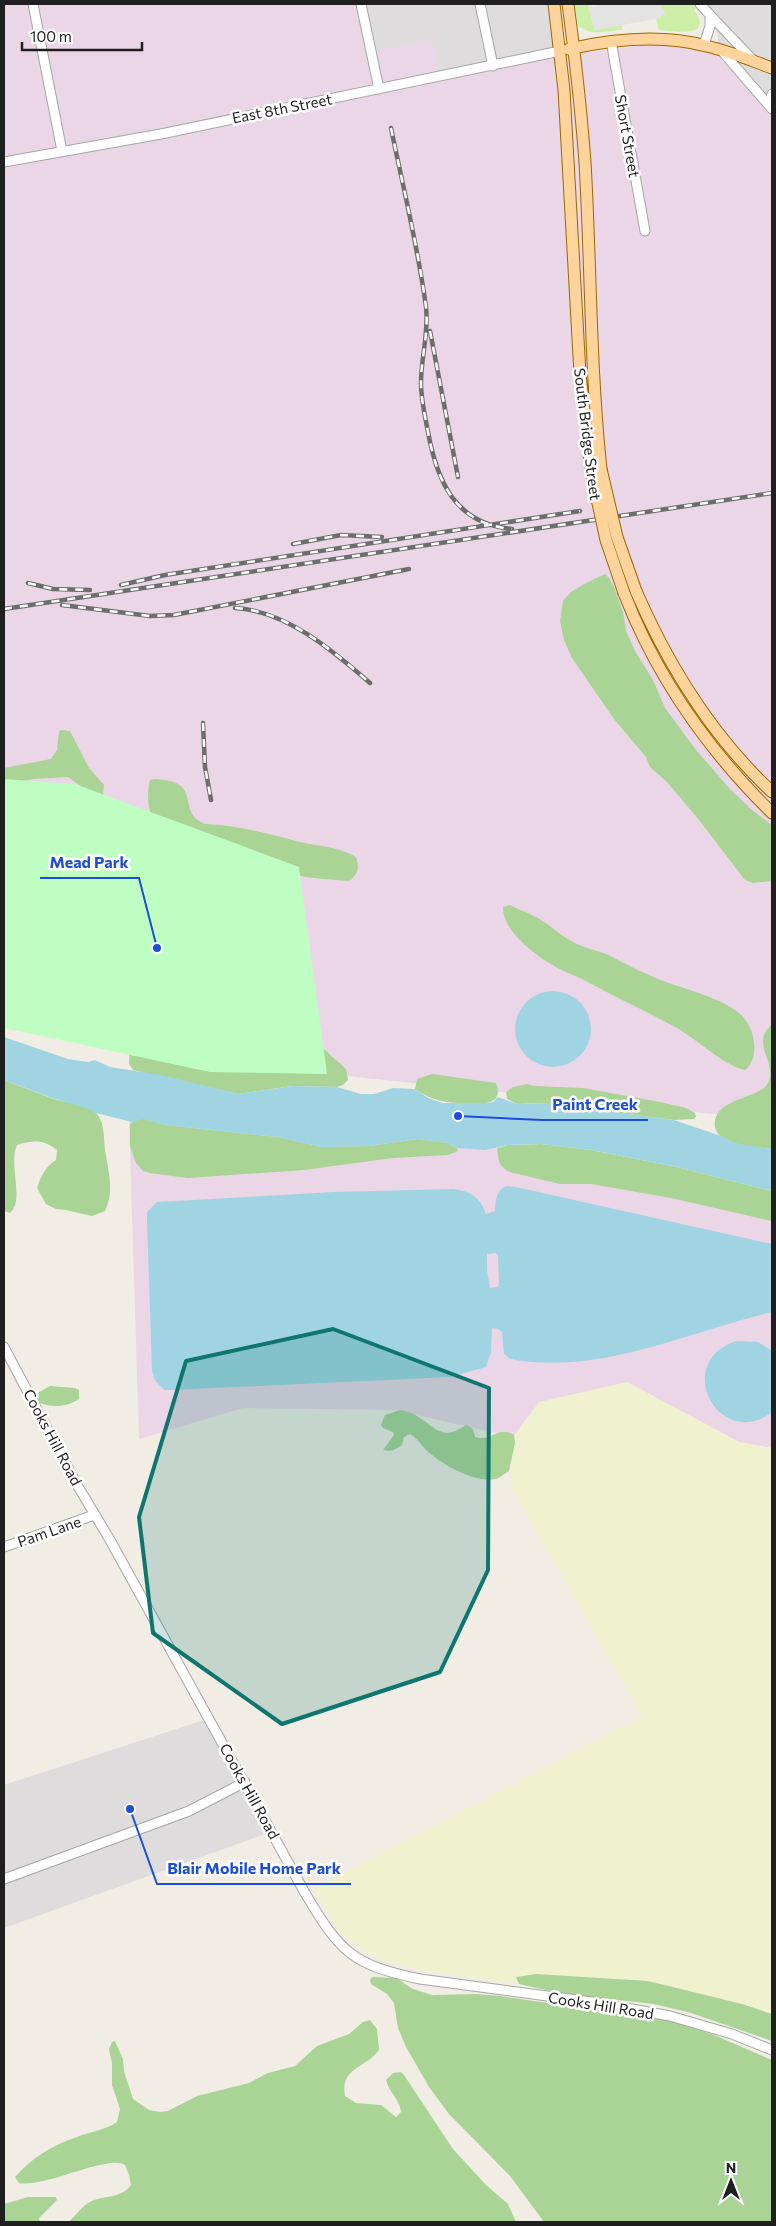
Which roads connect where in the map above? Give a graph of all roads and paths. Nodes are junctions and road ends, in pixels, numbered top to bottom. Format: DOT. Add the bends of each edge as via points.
graph roads {
  1 [pos="33,4"];
  2 [pos="361,4"];
  3 [pos="480,4"];
  4 [pos="554,4"];
  5 [pos="568,4"];
  6 [pos="700,4"];
  7 [pos="710,15"];
  8 [pos="612,41"];
  9 [pos="704,45"];
  10 [pos="574,48"];
  11 [pos="720,50"];
  12 [pos="560,51"];
  13 [pos="755,62"];
  14 [pos="492,66"];
  15 [pos="772,68"];
  16 [pos="378,89"];
  17 [pos="772,94"];
  18 [pos="771,107"];
  19 [pos="62,151"];
  20 [pos="4,162"];
  21 [pos="645,231"];
  22 [pos="596,470"];
  23 [pos="630,592"];
  24 [pos="772,792"];
  25 [pos="772,813"];
  26 [pos="4,1346"];
  27 [pos="94,1514"];
  28 [pos="4,1546"];
  29 [pos="245,1782"];
  30 [pos="4,1880"];
  31 [pos="772,2050"];
  1 -- 19 [label="street"];
  2 -- 16 [label="street"];
  3 -- 14 [label="street"];
  4 -- 12 [label="main road, South Bridge Street"];
  5 -- 10 [label="main road, South Bridge Street"];
  6 -- 7 [label="street"];
  7 -- 9 [label="street"];
  7 -- 13 [label="street"];
  8 -- 9 [label="main road" via="641,39"];
  8 -- 10 [label="main road"];
  8 -- 21 [label="street, Short Street"];
  9 -- 11 [label="main road"];
  10 -- 12 [label="main road"];
  10 -- 22 [label="main road, South Bridge Street" via="584,162"];
  11 -- 13 [label="main road"];
  11 -- 18 [label="street"];
  12 -- 14 [label="street, East 8th Street"];
  12 -- 22 [label="main road, South Bridge Street" via="580,374"];
  13 -- 15 [label="main road"];
  14 -- 16 [label="street, East 8th Street"];
  16 -- 19 [label="street, East 8th Street"];
  17 -- 18 [label="street"];
  19 -- 20 [label="street, East 8th Street"];
  22 -- 23 [label="main road, South Bridge Street, bridge"];
  23 -- 24 [label="main road, South Bridge Street" via="720,735"];
  23 -- 25 [label="main road, South Bridge Street" via="649,648 680,703 710,745"];
  26 -- 27 [label="street, Cooks Hill Road"];
  27 -- 28 [label="street, Pam Lane"];
  27 -- 29 [label="street, Cooks Hill Road"];
  29 -- 30 [label="street" via="189,1811"];
  29 -- 31 [label="street, Cooks Hill Road" via="320,1917 337,1942 365,1963 420,1980 599,2003 670,2016 732,2034"];
}
